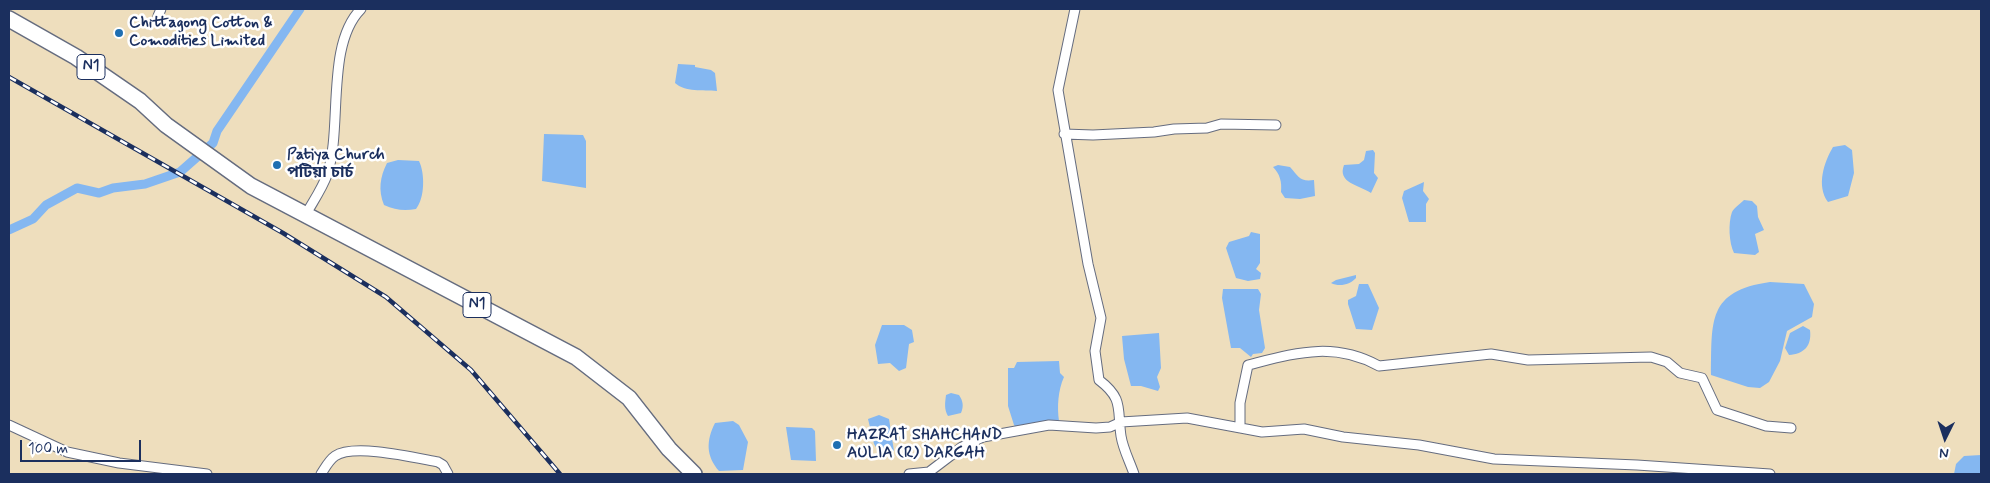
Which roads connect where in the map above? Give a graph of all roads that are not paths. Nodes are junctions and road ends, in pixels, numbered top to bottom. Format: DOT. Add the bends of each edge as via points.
graph roads {
  1 [pos="361,9"];
  2 [pos="1074,9"];
  3 [pos="9,19"];
  4 [pos="1276,125"];
  5 [pos="1064,134"];
  6 [pos="305,216"];
  7 [pos="1121,422"];
  8 [pos="9,425"];
  9 [pos="1240,428"];
  10 [pos="1791,428"];
  11 [pos="207,474"];
  12 [pos="321,474"];
  13 [pos="448,474"];
  14 [pos="694,474"];
  15 [pos="910,474"];
  16 [pos="1135,474"];
  17 [pos="1770,474"];
  1 -- 6 [label="street" via="352,18 339,61 327,175"];
  2 -- 5 [label="street" via="1058,90"];
  3 -- 6 [label="highway, N1" via="76,57 140,101 166,125 231,173"];
  4 -- 5 [label="street" via="1221,124 1206,128 1093,136"];
  5 -- 7 [label="street" via="1088,264 1102,318 1095,351 1099,380 1117,398"];
  6 -- 14 [label="highway, N1" via="576,356 629,398 668,448"];
  7 -- 9 [label="street" via="1187,418"];
  7 -- 15 [label="street" via="1096,428 1050,425 983,437 962,447 929,472"];
  7 -- 16 [label="street" via="1122,436"];
  8 -- 11 [label="street" via="68,452 119,464"];
  9 -- 10 [label="street" via="1240,403 1248,366 1323,350 1365,358 1379,366 1491,354 1528,360 1651,357 1667,362 1680,373 1702,378 1717,410 1766,426"];
  9 -- 17 [label="street" via="1262,432 1304,429 1494,459 1673,466"];
  12 -- 13 [label="street" via="334,457 342,453 369,451 438,462"];
}
